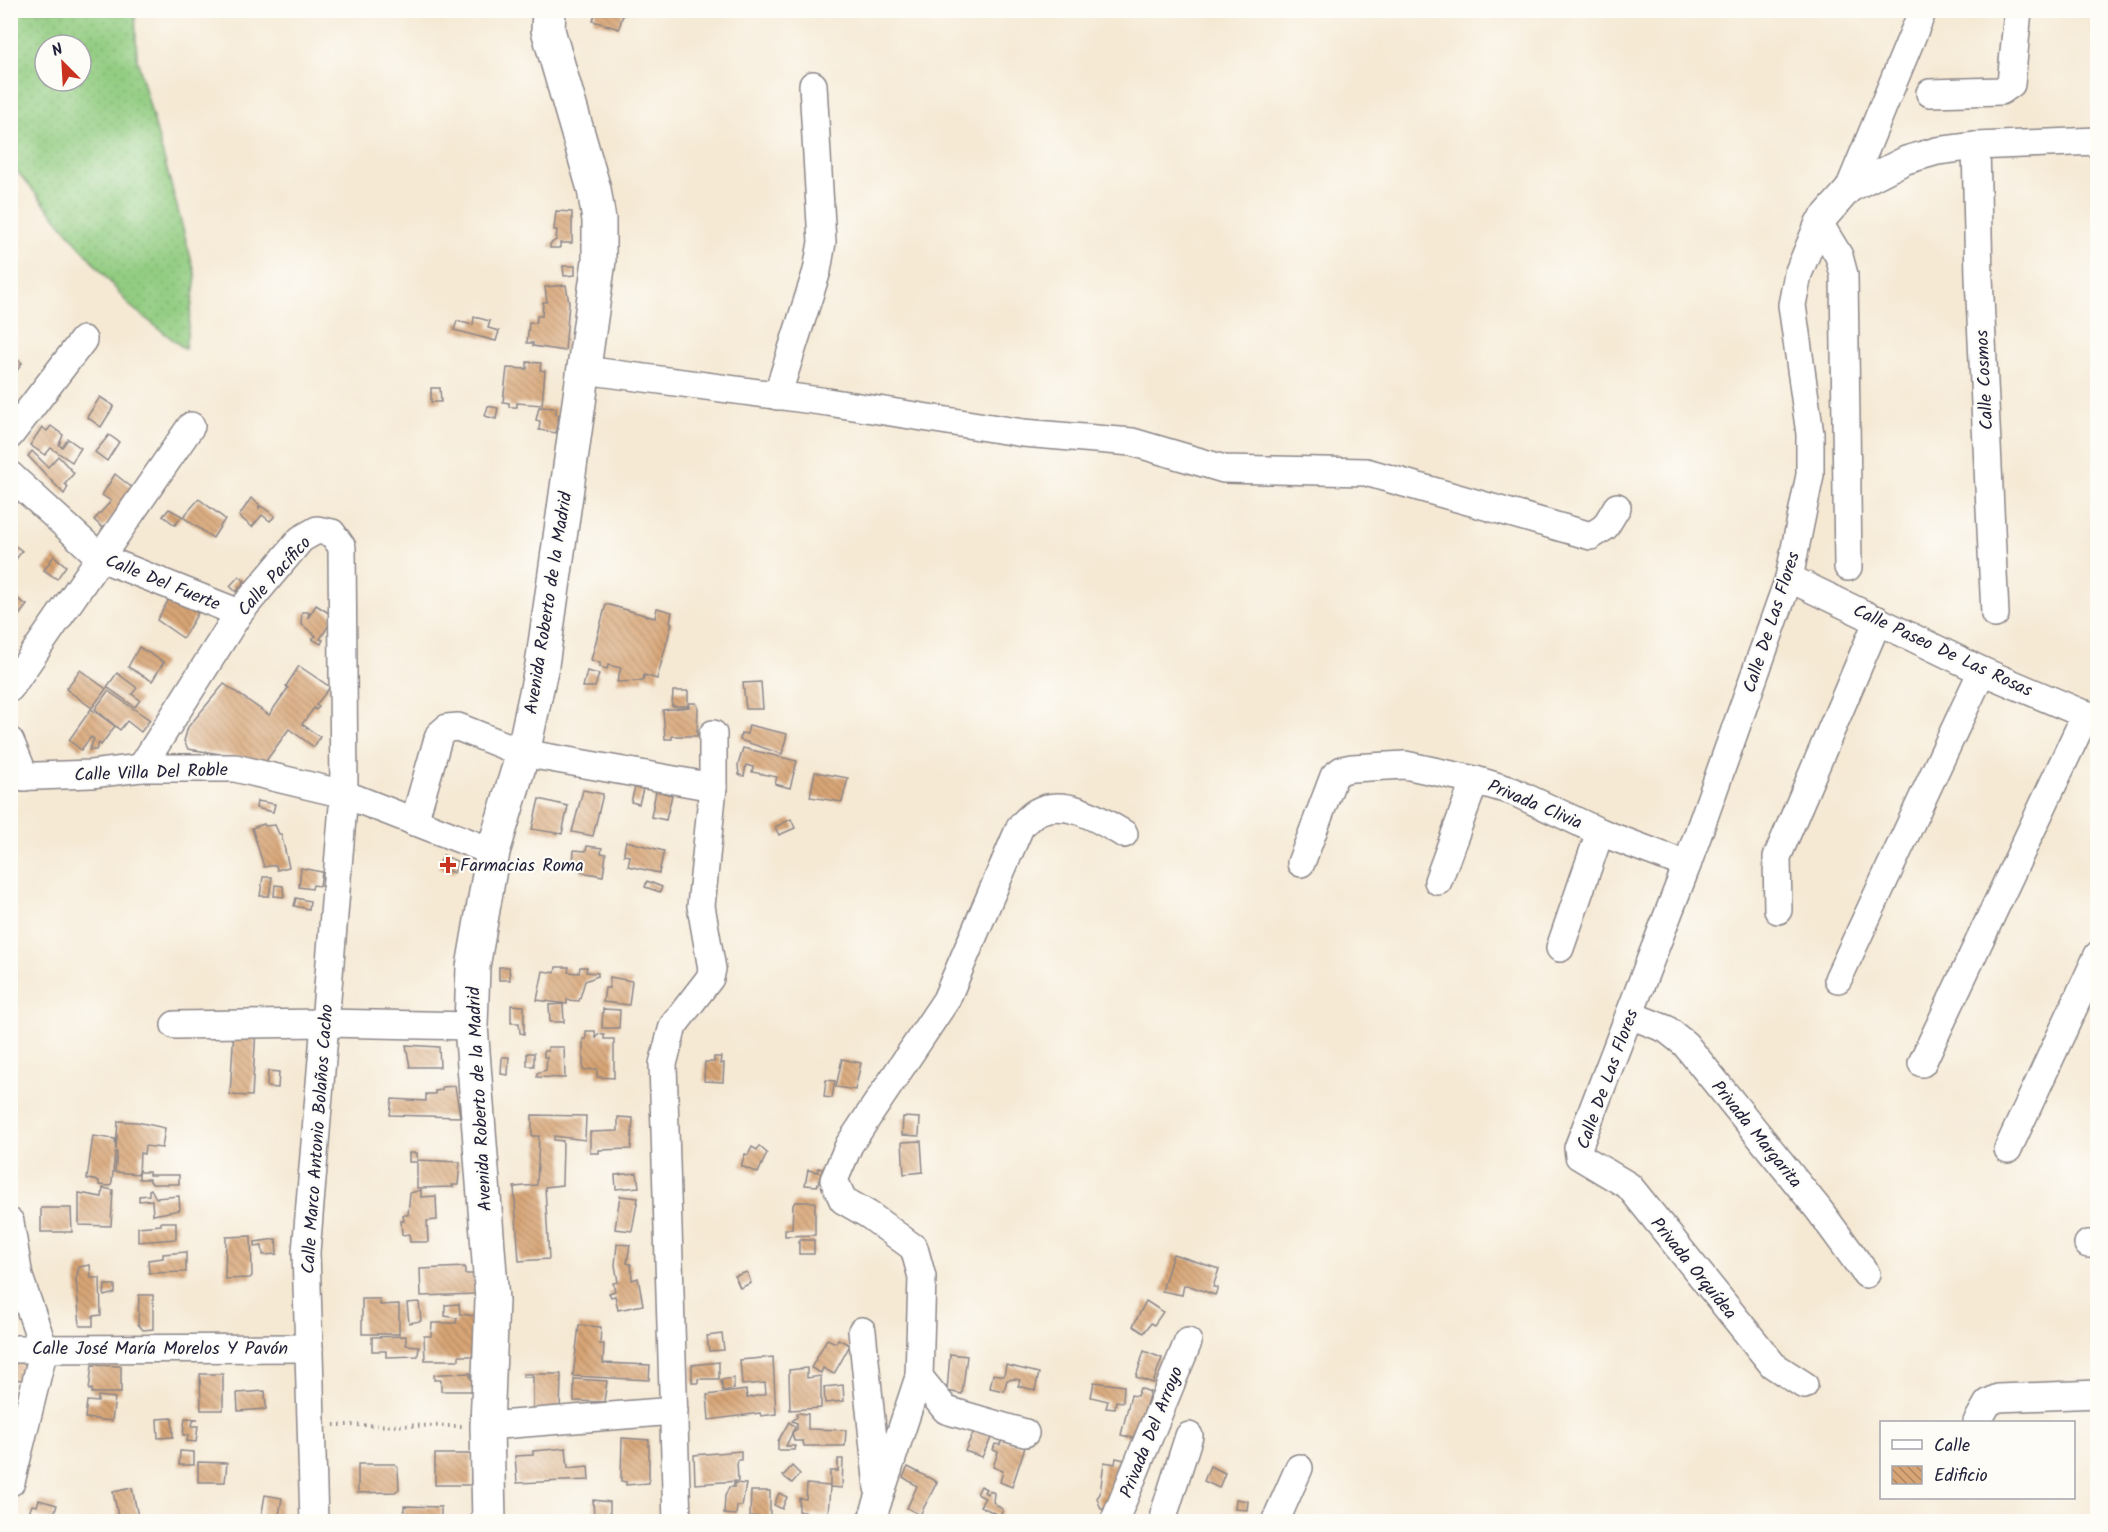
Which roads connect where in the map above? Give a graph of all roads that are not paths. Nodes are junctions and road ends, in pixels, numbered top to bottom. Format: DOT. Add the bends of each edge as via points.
graph roads {
  1 [pos="549,10"];
  2 [pos="1923,10"];
  3 [pos="2018,10"];
  4 [pos="813,85"];
  5 [pos="1930,93"];
  6 [pos="2097,141"];
  7 [pos="1976,146"];
  8 [pos="1850,189"];
  9 [pos="1819,223"];
  10 [pos="83,340"];
  11 [pos="584,370"];
  12 [pos="777,396"];
  13 [pos="191,426"];
  14 [pos="10,435"];
  15 [pos="10,475"];
  16 [pos="1617,507"];
  17 [pos="101,558"];
  18 [pos="1848,567"];
  19 [pos="1789,578"];
  20 [pos="239,614"];
  21 [pos="1995,614"];
  22 [pos="1878,620"];
  23 [pos="1982,670"];
  24 [pos="10,688"];
  25 [pos="2092,717"];
  26 [pos="713,734"];
  27 [pos="10,741"];
  28 [pos="523,753"];
  29 [pos="141,768"];
  30 [pos="18,777"];
  31 [pos="1475,780"];
  32 [pos="713,787"];
  33 [pos="344,794"];
  34 [pos="414,822"];
  35 [pos="1600,832"];
  36 [pos="1124,834"];
  37 [pos="493,852"];
  38 [pos="1301,863"];
  39 [pos="1687,865"];
  40 [pos="1438,881"];
  41 [pos="1778,910"];
  42 [pos="1560,948"];
  43 [pos="2097,955"];
  44 [pos="1838,979"];
  45 [pos="1630,1015"];
  46 [pos="326,1023"];
  47 [pos="175,1025"];
  48 [pos="471,1026"];
  49 [pos="1922,1063"];
  50 [pos="2008,1149"];
  51 [pos="1579,1156"];
  52 [pos="10,1222"];
  53 [pos="1866,1274"];
  54 [pos="862,1331"];
  55 [pos="1188,1342"];
  56 [pos="309,1348"];
  57 [pos="10,1349"];
  58 [pos="44,1349"];
  59 [pos="919,1377"];
  60 [pos="1804,1385"];
  61 [pos="2097,1394"];
  62 [pos="674,1411"];
  63 [pos="1978,1421"];
  64 [pos="487,1426"];
  65 [pos="1025,1433"];
  66 [pos="1189,1436"];
  67 [pos="1299,1468"];
  68 [pos="11,1482"];
  69 [pos="875,1509"];
  70 [pos="314,1521"];
  71 [pos="489,1521"];
  72 [pos="677,1521"];
  73 [pos="1114,1521"];
  74 [pos="1165,1521"];
  75 [pos="1275,1521"];
  1 -- 11 [label="main road, Avenida Roberto de la Madrid" via="548,30 594,189 599,220 599,261"];
  2 -- 8 [label="street"];
  3 -- 5 [label="street" via="2008,88"];
  4 -- 12 [label="street" via="822,242 817,271"];
  6 -- 7 [label="street, Calle De Las Flores"];
  7 -- 8 [label="street, Calle De Las Flores" via="1906,160"];
  7 -- 21 [label="street, Calle Cosmos"];
  8 -- 9 [label="street, Calle De Las Flores"];
  9 -- 18 [label="street" via="1839,256 1844,275"];
  9 -- 19 [label="street, Calle De Las Flores" via="1798,274 1792,305 1810,434 1810,475"];
  10 -- 14 [label="street"];
  11 -- 12 [label="street"];
  11 -- 28 [label="main road, Avenida Roberto de la Madrid" via="542,665"];
  12 -- 16 [label="street" via="1023,433 1132,442 1224,469 1366,472 1591,536 1605,527"];
  13 -- 17 [label="street"];
  15 -- 17 [label="street, Calle Del Fuerte"];
  17 -- 20 [label="street, Calle Del Fuerte"];
  17 -- 24 [label="street"];
  19 -- 22 [label="street, Calle Paseo De Las Rosas"];
  19 -- 39 [label="street, Calle De Las Flores"];
  20 -- 29 [label="street, Calle Pacífico"];
  20 -- 33 [label="street, Calle Pacífico" via="301,539 317,530 332,533 342,547"];
  22 -- 23 [label="street, Calle Paseo De Las Rosas"];
  22 -- 41 [label="street" via="1777,857"];
  23 -- 25 [label="street, Calle Paseo De Las Rosas"];
  23 -- 44 [label="street"];
  25 -- 49 [label="street"];
  26 -- 32 [label="street"];
  27 -- 30 [label="street"];
  28 -- 32 [label="street"];
  28 -- 34 [label="street" via="458,727 447,728 439,735"];
  28 -- 37 [label="main road, Avenida Roberto de la Madrid"];
  29 -- 30 [label="street, Calle Villa Del Roble"];
  29 -- 33 [label="street, Calle Villa Del Roble" via="235,768"];
  31 -- 35 [label="street, Privada Clivia" via="1512,791"];
  31 -- 38 [label="street, Privada Clivia" via="1405,765 1342,770 1334,776"];
  31 -- 40 [label="street"];
  32 -- 62 [label="street" via="700,906 712,969 710,978 673,1026 663,1064"];
  33 -- 34 [label="street, Calle Villa Del Roble"];
  33 -- 46 [label="street, Calle Marco Antonio Bolaños Cacho"];
  34 -- 37 [label="street, Calle Villa Del Roble"];
  35 -- 39 [label="street, Privada Clivia"];
  35 -- 42 [label="street"];
  36 -- 59 [label="street" via="1092,815 1057,806 1037,812 1020,827 946,1000 849,1145 834,1180 843,1200 915,1248 922,1277"];
  37 -- 48 [label="main road, Avenida Roberto de la Madrid" via="473,967"];
  39 -- 45 [label="street, Calle De Las Flores"];
  43 -- 50 [label="street"];
  45 -- 51 [label="street, Calle De Las Flores" via="1578,1148"];
  45 -- 53 [label="street, Privada Margarita" via="1666,1029 1685,1044"];
  46 -- 47 [label="street"];
  46 -- 48 [label="street"];
  46 -- 56 [label="street, Calle Marco Antonio Bolaños Cacho" via="306,1252"];
  48 -- 64 [label="main road, Avenida Roberto de la Madrid" via="492,1300"];
  51 -- 60 [label="street, Privada Orquídea" via="1629,1186 1773,1365"];
  52 -- 58 [label="street" via="20,1278"];
  54 -- 69 [label="street"];
  55 -- 73 [label="street, Privada Del Arroyo"];
  56 -- 58 [label="street, Calle José María Morelos Y Pavón"];
  56 -- 70 [label="street, Calle Marco Antonio Bolaños Cacho"];
  57 -- 58 [label="street, Calle José María Morelos Y Pavón"];
  58 -- 68 [label="street"];
  59 -- 65 [label="street" via="946,1410"];
  59 -- 69 [label="street"];
  61 -- 63 [label="street" via="1998,1398 1988,1403"];
  62 -- 64 [label="street"];
  62 -- 72 [label="street"];
  64 -- 71 [label="main road, Avenida Roberto de la Madrid"];
  66 -- 74 [label="street"];
  67 -- 75 [label="street"];
}
